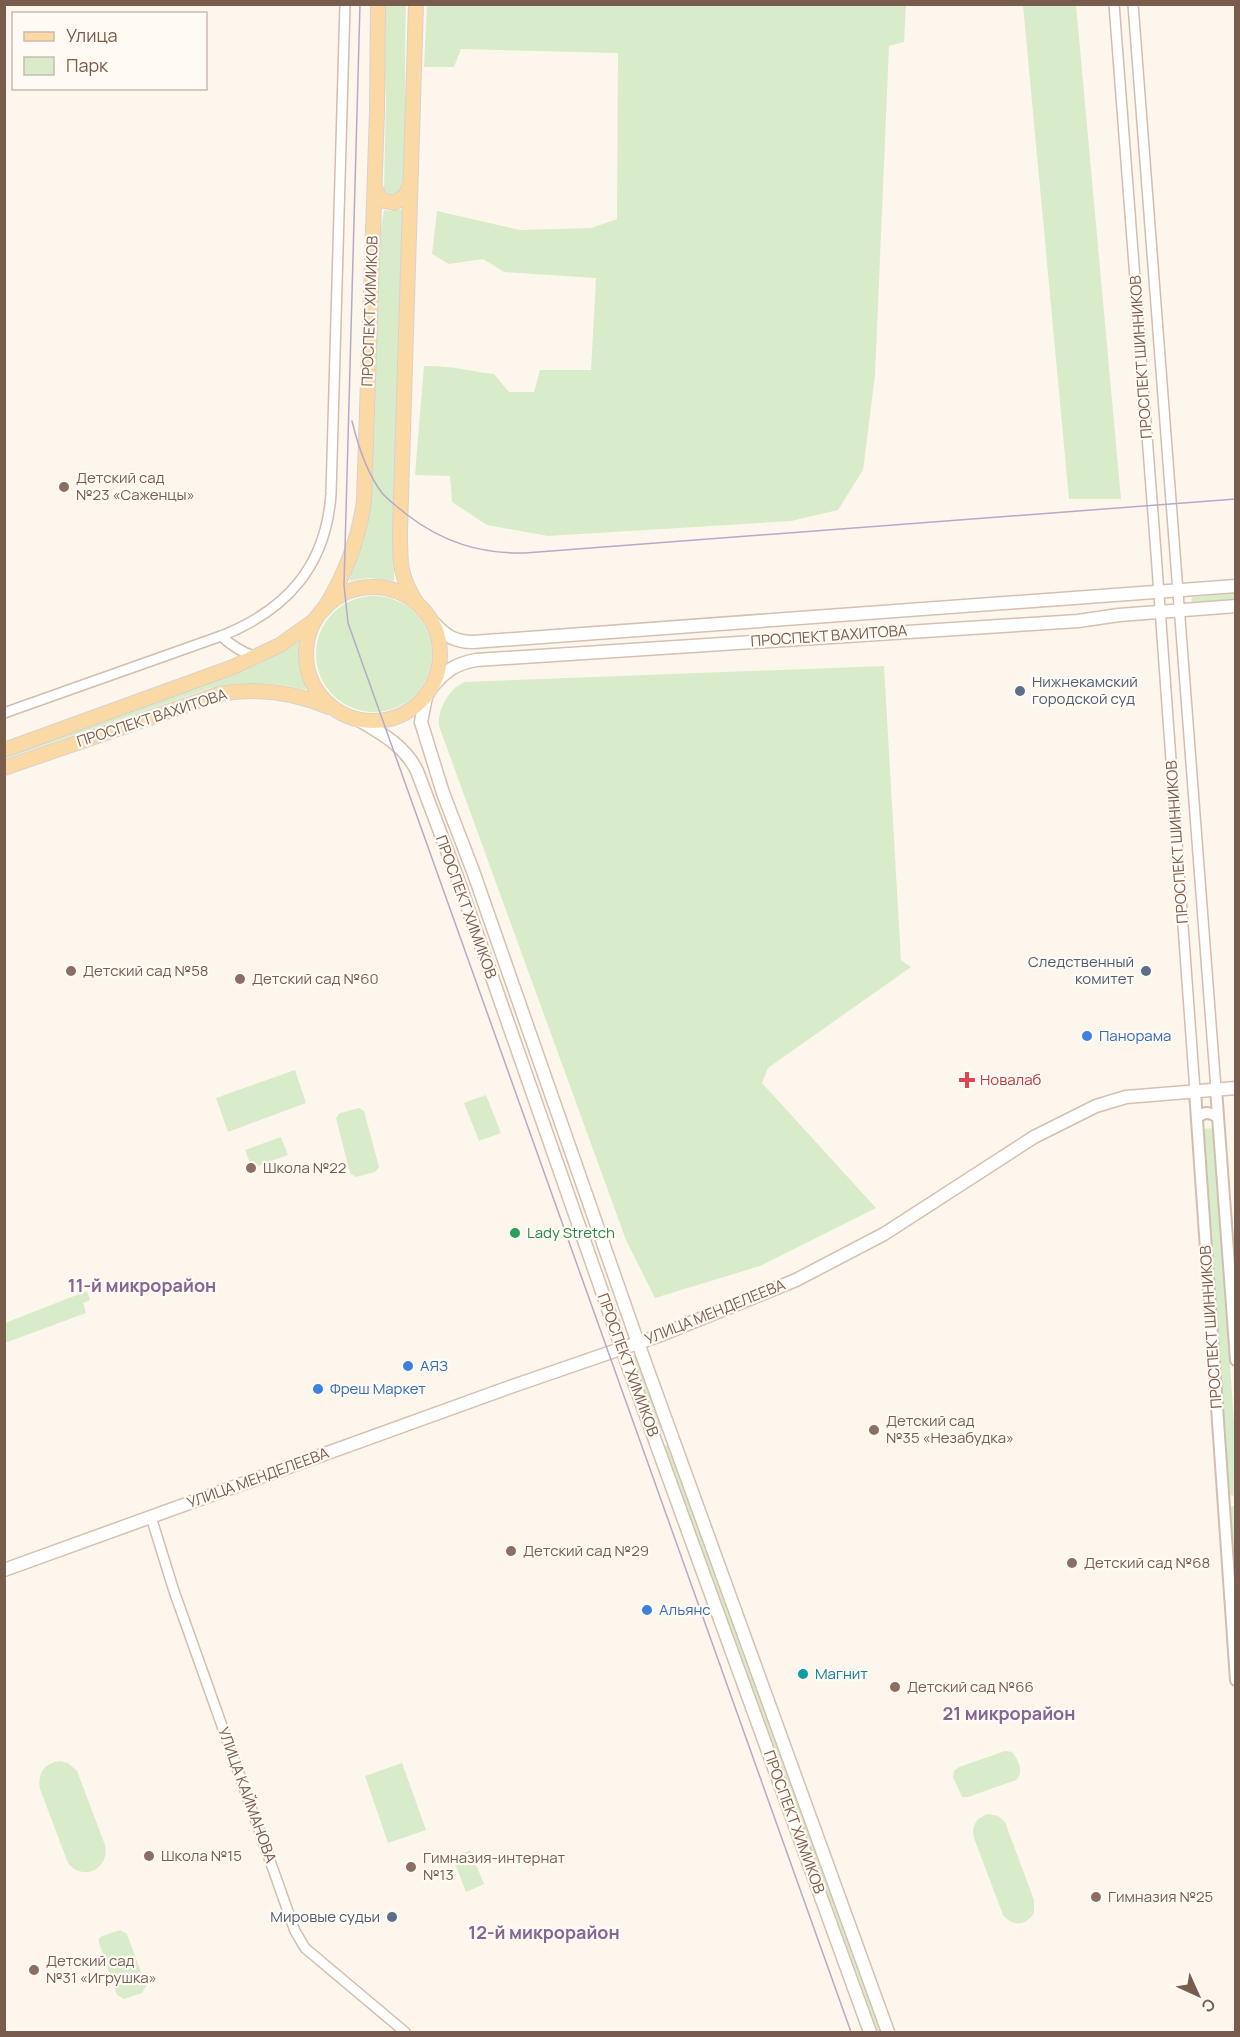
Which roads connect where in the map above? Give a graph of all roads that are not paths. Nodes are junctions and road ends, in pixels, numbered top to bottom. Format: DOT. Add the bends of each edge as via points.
graph roads {
  1 [pos="345,4"];
  2 [pos="378,4"];
  3 [pos="416,4"];
  4 [pos="1114,4"];
  5 [pos="1133,4"];
  6 [pos="411,180"];
  7 [pos="374,186"];
  8 [pos="1162,402"];
  9 [pos="1144,404"];
  10 [pos="1236,586"];
  11 [pos="1178,590"];
  12 [pos="1159,591"];
  13 [pos="416,602"];
  14 [pos="1236,606"];
  15 [pos="1179,611"];
  16 [pos="1160,612"];
  17 [pos="320,614"];
  18 [pos="434,623"];
  19 [pos="221,636"];
  20 [pos="257,657"];
  21 [pos="428,692"];
  22 [pos="336,710"];
  23 [pos="4,712"];
  24 [pos="359,720"];
  25 [pos="4,750"];
  26 [pos="4,768"];
  27 [pos="1192,784"];
  28 [pos="1173,786"];
  29 [pos="1236,1088"];
  30 [pos="1216,1089"];
  31 [pos="1195,1091"];
  32 [pos="1218,1117"];
  33 [pos="1197,1118"];
  34 [pos="571,1150"];
  35 [pos="555,1157"];
  36 [pos="638,1342"];
  37 [pos="622,1348"];
  38 [pos="1236,1360"];
  39 [pos="667,1422"];
  40 [pos="649,1425"];
  41 [pos="1236,1500"];
  42 [pos="1223,1501"];
  43 [pos="151,1517"];
  44 [pos="4,1570"];
  45 [pos="1236,1680"];
  46 [pos="405,2032"];
  47 [pos="870,2032"];
  48 [pos="888,2032"];
  1 -- 19 [label="street" via="330,512 317,554 294,590 254,621"];
  2 -- 7 [label="main road, ПРОСПЕКТ ХИМИКОВ"];
  3 -- 6 [label="main road"];
  4 -- 9 [label="street, ПРОСПЕКТ ШИННИКОВ"];
  5 -- 8 [label="street, ПРОСПЕКТ ШИННИКОВ"];
  6 -- 7 [label="main road" via="405,196 394,203 381,200"];
  6 -- 13 [label="main road" via="400,559 401,574"];
  7 -- 17 [label="main road, ПРОСПЕКТ ХИМИКОВ" via="362,514 351,557"];
  8 -- 9 [label="street"];
  8 -- 11 [label="street, ПРОСПЕКТ ШИННИКОВ"];
  9 -- 12 [label="street, ПРОСПЕКТ ШИННИКОВ"];
  10 -- 11 [label="main road, ПРОСПЕКТ ВАХИТОВА"];
  11 -- 12 [label="main road, ПРОСПЕКТ ВАХИТОВА"];
  11 -- 15 [label="street, ПРОСПЕКТ ШИННИКОВ"];
  12 -- 16 [label="street, ПРОСПЕКТ ШИННИКОВ"];
  12 -- 18 [label="main road, ПРОСПЕКТ ВАХИТОВА" via="473,642 449,638"];
  13 -- 17 [label="main road, ПРОСПЕКТ ВАХИТОВА" via="393,591 370,588 344,594"];
  13 -- 18 [label="main road, ПРОСПЕКТ ВАХИТОВА"];
  14 -- 15 [label="main road, ПРОСПЕКТ ВАХИТОВА"];
  15 -- 16 [label="main road, ПРОСПЕКТ ВАХИТОВА"];
  15 -- 27 [label="street, ПРОСПЕКТ ШИННИКОВ"];
  16 -- 21 [label="main road, ПРОСПЕКТ ВАХИТОВА" via="1078,621 476,660 448,670"];
  16 -- 28 [label="street, ПРОСПЕКТ ШИННИКОВ"];
  17 -- 20 [label="main road, ПРОСПЕКТ ВАХИТОВА" via="280,645"];
  17 -- 22 [label="main road, ПРОСПЕКТ ВАХИТОВА" via="308,638 308,671 322,697"];
  18 -- 21 [label="main road, ПРОСПЕКТ ВАХИТОВА" via="440,657"];
  19 -- 20 [label="street" via="244,653"];
  19 -- 23 [label="street"];
  20 -- 25 [label="main road, ПРОСПЕКТ ВАХИТОВА"];
  21 -- 24 [label="main road, ПРОСПЕКТ ВАХИТОВА" via="412,709 392,719"];
  21 -- 34 [label="main road, ПРОСПЕКТ ХИМИКОВ" via="422,711 423,734"];
  22 -- 24 [label="main road, ПРОСПЕКТ ВАХИТОВА"];
  22 -- 26 [label="main road, ПРОСПЕКТ ВАХИТОВА" via="277,692 235,691 198,700"];
  24 -- 35 [label="main road, ПРОСПЕКТ ХИМИКОВ" via="413,762"];
  27 -- 28 [label="street"];
  27 -- 30 [label="street, ПРОСПЕКТ ШИННИКОВ"];
  28 -- 31 [label="street, ПРОСПЕКТ ШИННИКОВ"];
  29 -- 30 [label="main road, УЛИЦА МЕНДЕЛЕЕВА"];
  30 -- 31 [label="main road, УЛИЦА МЕНДЕЛЕЕВА"];
  30 -- 32 [label="street, ПРОСПЕКТ ШИННИКОВ"];
  31 -- 33 [label="street, ПРОСПЕКТ ШИННИКОВ"];
  31 -- 36 [label="main road, УЛИЦА МЕНДЕЛЕЕВА" via="1126,1096 1096,1106 1034,1137 858,1249 766,1292"];
  32 -- 33 [label="street" via="1210,1112"];
  32 -- 38 [label="street, ПРОСПЕКТ ШИННИКОВ"];
  33 -- 42 [label="street, ПРОСПЕКТ ШИННИКОВ"];
  34 -- 35 [label="main road"];
  34 -- 36 [label="main road, ПРОСПЕКТ ХИМИКОВ"];
  35 -- 37 [label="main road, ПРОСПЕКТ ХИМИКОВ"];
  36 -- 37 [label="main road, УЛИЦА МЕНДЕЛЕЕВА"];
  36 -- 39 [label="main road, ПРОСПЕКТ ХИМИКОВ"];
  37 -- 40 [label="main road, ПРОСПЕКТ ХИМИКОВ"];
  37 -- 43 [label="main road, УЛИЦА МЕНДЕЛЕЕВА"];
  39 -- 40 [label="main road" via="663,1437"];
  39 -- 48 [label="main road, ПРОСПЕКТ ХИМИКОВ"];
  40 -- 47 [label="main road, ПРОСПЕКТ ХИМИКОВ"];
  41 -- 42 [label="street"];
  42 -- 45 [label="street, ПРОСПЕКТ ШИННИКОВ"];
  43 -- 44 [label="main road, УЛИЦА МЕНДЕЛЕЕВА"];
  43 -- 46 [label="street, УЛИЦА КАЙМАНОВА" via="295,1931 305,1948"];
}
